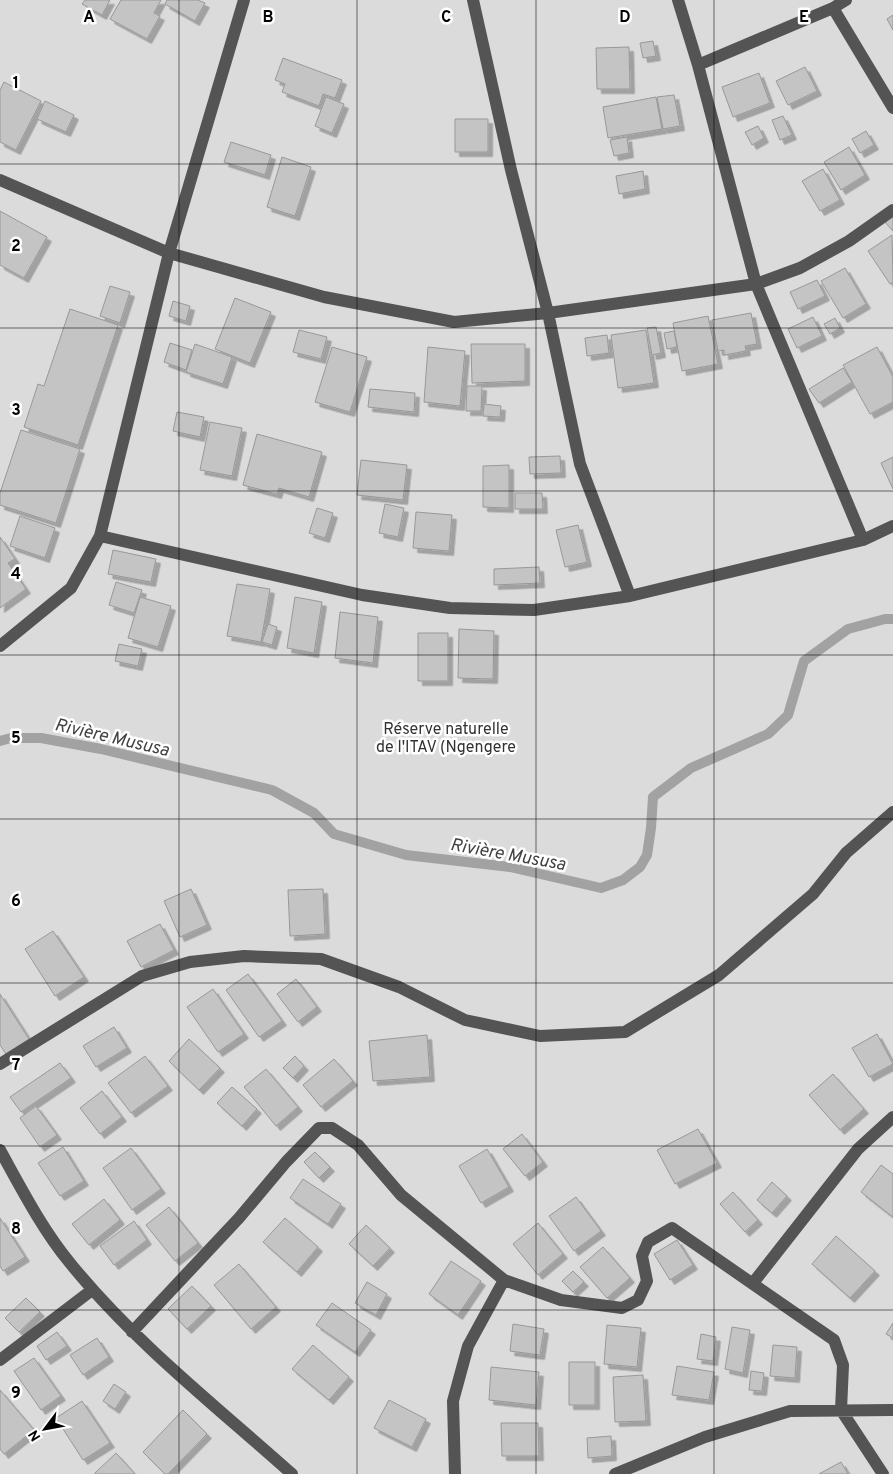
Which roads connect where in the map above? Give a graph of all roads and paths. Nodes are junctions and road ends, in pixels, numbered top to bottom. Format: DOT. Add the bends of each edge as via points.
graph roads {
  1 [pos="244,0"];
  2 [pos="472,0"];
  3 [pos="678,0"];
  4 [pos="846,0"];
  5 [pos="833,8"];
  6 [pos="698,65"];
  7 [pos="893,108"];
  8 [pos="0,180"];
  9 [pos="893,210"];
  10 [pos="169,253"];
  11 [pos="756,284"];
  12 [pos="548,313"];
  13 [pos="893,526"];
  14 [pos="100,536"];
  15 [pos="862,540"];
  16 [pos="630,596"];
  17 [pos="0,646"];
  18 [pos="893,812"];
  19 [pos="0,1064"];
  20 [pos="893,1116"];
  21 [pos="0,1150"];
  22 [pos="504,1280"];
  23 [pos="753,1283"];
  24 [pos="92,1290"];
  25 [pos="132,1332"];
  26 [pos="0,1360"];
  27 [pos="841,1410"];
  28 [pos="893,1410"];
  29 [pos="292,1474"];
  30 [pos="455,1474"];
  31 [pos="614,1474"];
  32 [pos="883,1474"];
  1 -- 10 [label="street"];
  2 -- 12 [label="street"];
  3 -- 6 [label="street"];
  4 -- 5 [label="street"];
  5 -- 6 [label="street"];
  5 -- 7 [label="street"];
  6 -- 11 [label="street"];
  8 -- 10 [label="street"];
  9 -- 11 [label="street" via="849,241 800,268"];
  10 -- 12 [label="street" via="324,297 454,322"];
  10 -- 14 [label="street"];
  11 -- 12 [label="street"];
  11 -- 15 [label="street"];
  12 -- 16 [label="street" via="580,464"];
  13 -- 15 [label="street"];
  14 -- 16 [label="street" via="362,595 450,608 534,610"];
  14 -- 17 [label="street" via="71,588"];
  15 -- 16 [label="street"];
  18 -- 19 [label="street" via="846,853 812,894 718,975 625,1032 540,1036 466,1020 399,987 321,959 244,956 190,962 142,976"];
  20 -- 23 [label="street" via="858,1149"];
  21 -- 24 [label="street" via="47,1232"];
  22 -- 23 [label="street" via="561,1300 622,1308 638,1300 647,1281 642,1256 648,1242 672,1228"];
  22 -- 25 [label="street" via="401,1195 358,1145 332,1128 319,1128"];
  22 -- 30 [label="street" via="468,1346 453,1401"];
  23 -- 27 [label="street" via="834,1340 843,1365"];
  24 -- 25 [label="street"];
  24 -- 26 [label="street"];
  25 -- 29 [label="street"];
  27 -- 28 [label="street"];
  27 -- 31 [label="street" via="790,1411 704,1437"];
  27 -- 32 [label="street"];
}
